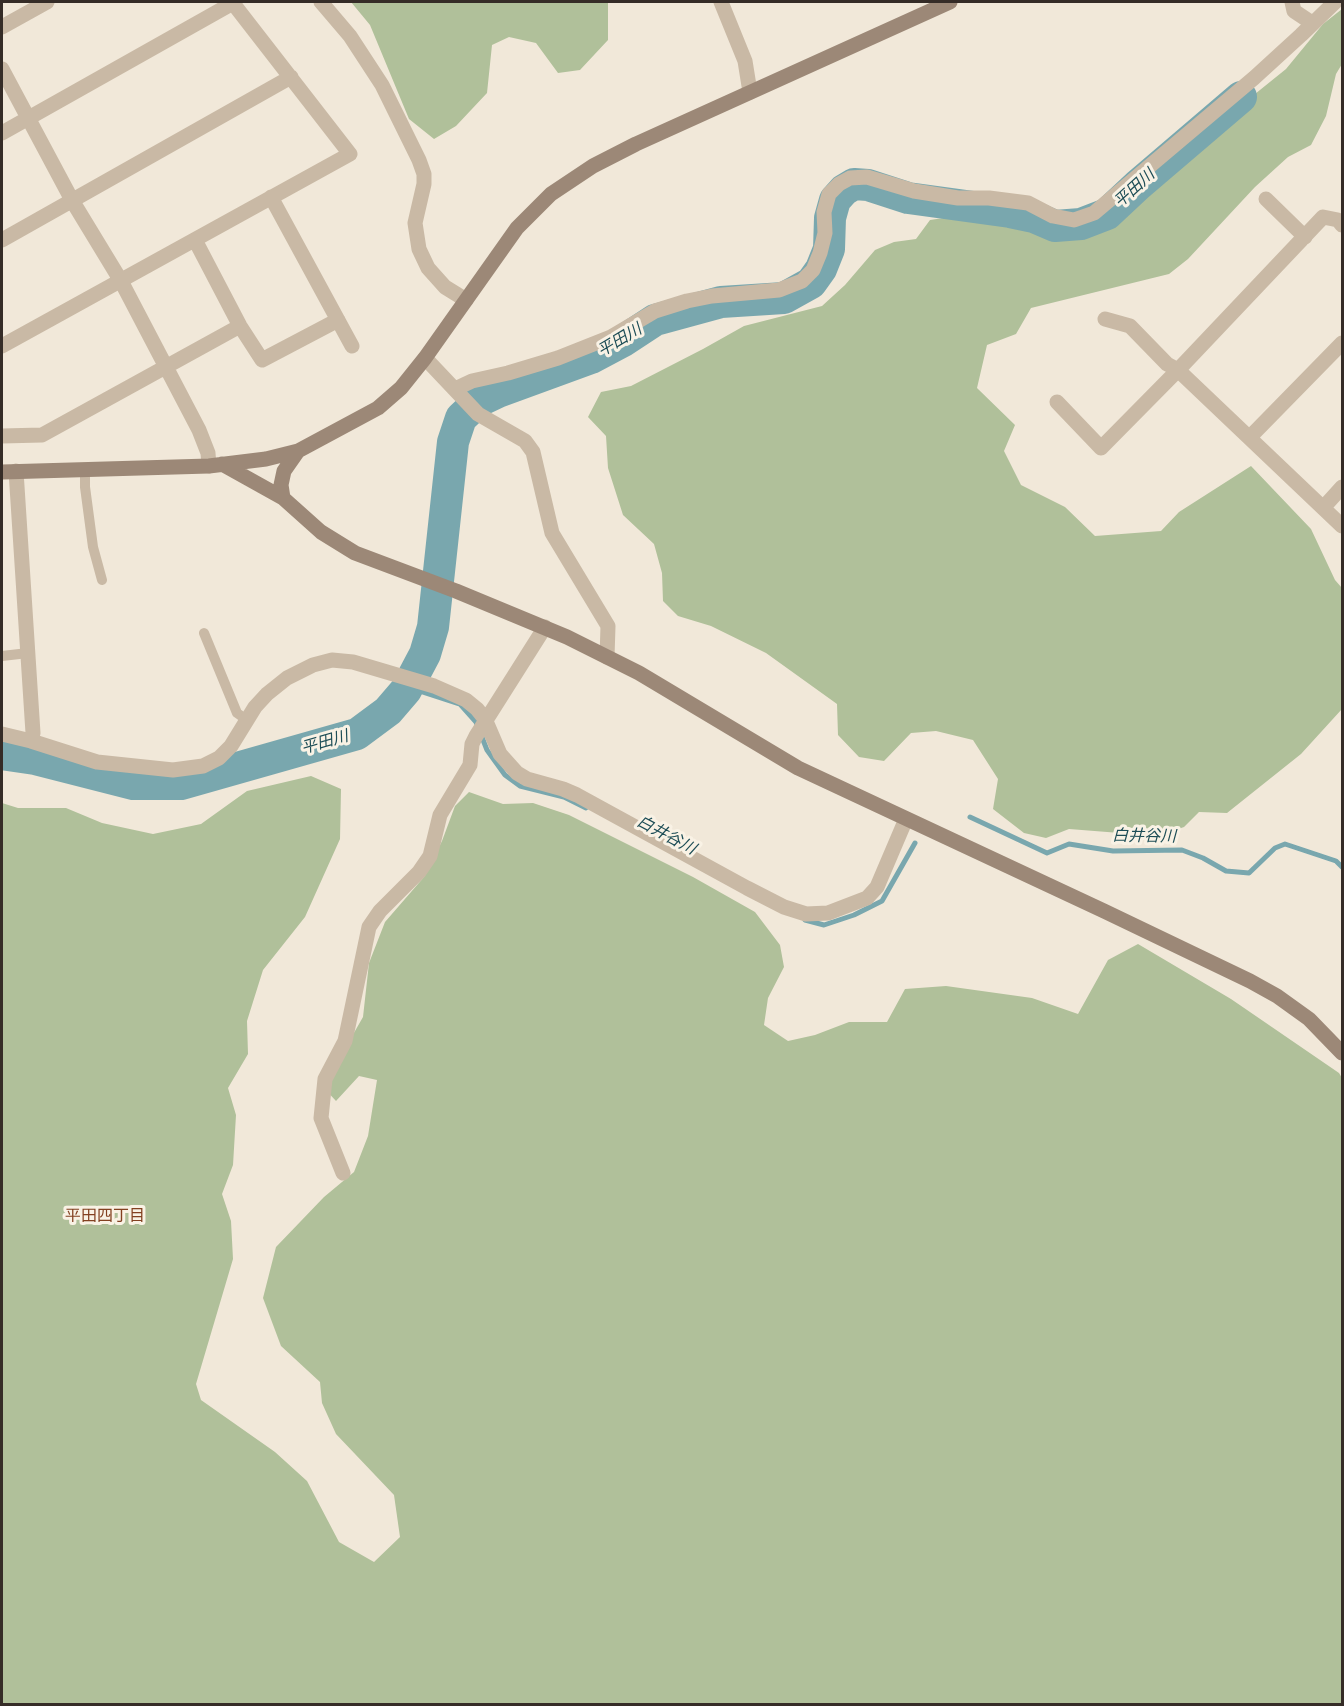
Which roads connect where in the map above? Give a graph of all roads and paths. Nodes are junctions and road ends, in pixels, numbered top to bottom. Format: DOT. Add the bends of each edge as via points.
graph roads {
  1 [pos="47,2"];
  2 [pos="233,2"];
  3 [pos="321,2"];
  4 [pos="722,2"];
  5 [pos="950,2"];
  6 [pos="1292,2"];
  7 [pos="1335,2"];
  8 [pos="1312,23"];
  9 [pos="2,27"];
  10 [pos="2,69"];
  11 [pos="291,77"];
  12 [pos="750,92"];
  13 [pos="29,118"];
  14 [pos="2,133"];
  15 [pos="271,197"];
  16 [pos="1266,199"];
  17 [pos="73,202"];
  18 [pos="1342,225"];
  19 [pos="1305,237"];
  20 [pos="2,240"];
  21 [pos="195,240"];
  22 [pos="122,281"];
  23 [pos="466,300"];
  24 [pos="1106,319"];
  25 [pos="338,320"];
  26 [pos="240,326"];
  27 [pos="1342,343"];
  28 [pos="2,346"];
  29 [pos="352,346"];
  30 [pos="425,358"];
  31 [pos="166,366"];
  32 [pos="1178,370"];
  33 [pos="455,388"];
  34 [pos="1057,402"];
  35 [pos="2,436"];
  36 [pos="1250,437"];
  37 [pos="298,450"];
  38 [pos="215,465"];
  39 [pos="85,470"];
  40 [pos="8,472"];
  41 [pos="1342,487"];
  42 [pos="283,498"];
  43 [pos="1323,508"];
  44 [pos="1342,526"];
  45 [pos="102,580"];
  46 [pos="545,627"];
  47 [pos="204,633"];
  48 [pos="28,653"];
  49 [pos="2,656"];
  50 [pos="607,657"];
  51 [pos="485,719"];
  52 [pos="247,720"];
  53 [pos="2,734"];
  54 [pos="31,741"];
  55 [pos="906,819"];
  56 [pos="1342,1053"];
  57 [pos="343,1173"];
  1 -- 9 [label="street"];
  2 -- 11 [label="street"];
  2 -- 13 [label="street"];
  3 -- 23 [label="street" via="350,36 382,85 419,160 424,184 415,223 419,249 428,268 445,287"];
  4 -- 12 [label="street" via="745,61"];
  5 -- 12 [label="street"];
  6 -- 8 [label="street" via="1294,12"];
  7 -- 8 [label="street"];
  8 -- 33 [label="street" via="1254,78 1094,213 1074,220 1053,216 1028,203 958,198 914,191 867,177 850,178 829,194 820,253 813,270 802,281 779,290 687,301 656,311 611,337 558,358"];
  10 -- 13 [label="street"];
  11 -- 15 [label="street" via="350,154"];
  11 -- 17 [label="street"];
  12 -- 23 [label="street" via="593,166 551,194 518,228"];
  13 -- 14 [label="street"];
  13 -- 17 [label="street"];
  15 -- 21 [label="street"];
  15 -- 25 [label="street"];
  16 -- 19 [label="street"];
  17 -- 20 [label="street"];
  17 -- 22 [label="street"];
  18 -- 19 [label="street" via="1338,220 1323,217"];
  19 -- 32 [label="street"];
  21 -- 22 [label="street"];
  21 -- 26 [label="street"];
  22 -- 28 [label="street"];
  22 -- 31 [label="street"];
  23 -- 30 [label="street"];
  24 -- 32 [label="street" via="1130,326 1167,364"];
  25 -- 26 [label="street" via="262,360"];
  25 -- 29 [label="street"];
  26 -- 31 [label="street"];
  27 -- 36 [label="street"];
  30 -- 33 [label="street"];
  30 -- 37 [label="street" via="401,388 378,408"];
  31 -- 35 [label="street" via="42,435"];
  31 -- 38 [label="street"];
  32 -- 34 [label="street" via="1101,448"];
  32 -- 36 [label="street"];
  33 -- 50 [label="street" via="478,414 525,441 533,452 552,533 608,626"];
  36 -- 43 [label="street"];
  37 -- 38 [label="street" via="266,459"];
  37 -- 42 [label="street" via="284,471 280,485"];
  38 -- 39 [label="street"];
  38 -- 42 [label="street"];
  39 -- 40 [label="street"];
  39 -- 45 [label="lane" via="93,547"];
  40 -- 48 [label="street"];
  41 -- 43 [label="street"];
  42 -- 46 [label="street" via="321,532 355,552"];
  43 -- 44 [label="street"];
  46 -- 50 [label="street"];
  46 -- 51 [label="street"];
  47 -- 52 [label="lane" via="237,714"];
  48 -- 49 [label="lane"];
  48 -- 54 [label="street"];
  50 -- 55 [label="street" via="798,768"];
  51 -- 52 [label="street" via="466,700 428,684 353,662 332,660 288,678 267,694"];
  51 -- 55 [label="street" via="500,754 517,773 578,795 747,888 806,914 828,914 867,898 877,887"];
  51 -- 57 [label="street" via="472,744 470,765 440,815 430,856 369,927 345,1041 325,1079 321,1118"];
  52 -- 54 [label="street" via="219,758 203,766 173,770 97,762"];
  53 -- 54 [label="street"];
  55 -- 56 [label="street" via="1250,981 1309,1019"];
}
